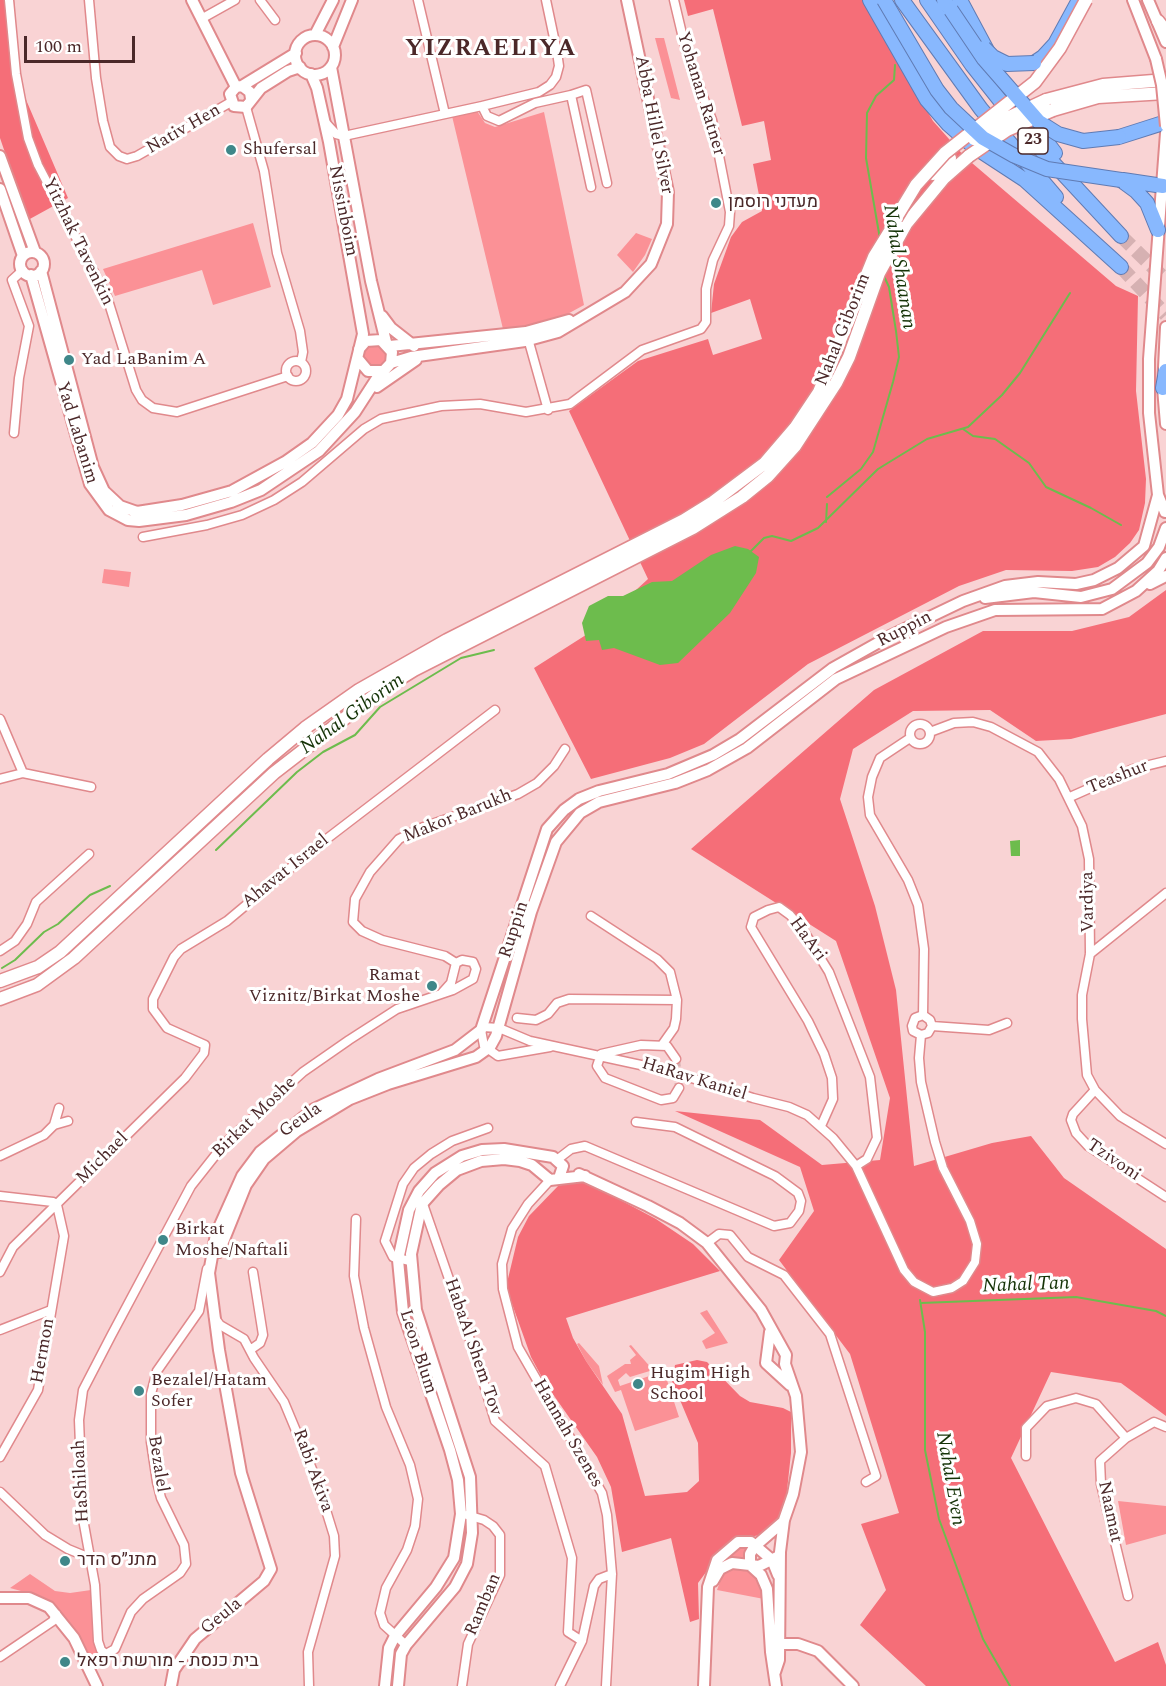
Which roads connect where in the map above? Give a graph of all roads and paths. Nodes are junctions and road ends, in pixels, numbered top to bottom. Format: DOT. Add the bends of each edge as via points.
graph roads {
  1 [pos="9,0"];
  2 [pos="89,0"];
  3 [pos="192,0"];
  4 [pos="235,0"];
  5 [pos="260,0"];
  6 [pos="333,0"];
  7 [pos="352,0"];
  8 [pos="417,0"];
  9 [pos="546,0"];
  10 [pos="627,0"];
  11 [pos="674,0"];
  12 [pos="870,0"];
  13 [pos="884,0"];
  14 [pos="902,0"];
  15 [pos="927,0"];
  16 [pos="1079,0"];
  17 [pos="1086,0"];
  18 [pos="1133,0"];
  19 [pos="1148,0"];
  20 [pos="951,3"];
  21 [pos="201,19"];
  22 [pos="275,20"];
  23 [pos="1158,21"];
  24 [pos="1166,32"];
  25 [pos="315,35"];
  26 [pos="1166,42"];
  27 [pos="333,47"];
  28 [pos="296,53"];
  29 [pos="331,67"];
  30 [pos="300,68"];
  31 [pos="311,74"];
  32 [pos="1166,80"];
  33 [pos="239,86"];
  34 [pos="1166,93"];
  35 [pos="571,95"];
  36 [pos="231,102"];
  37 [pos="248,103"];
  38 [pos="482,105"];
  39 [pos="1050,105"];
  40 [pos="445,114"];
  41 [pos="325,122"];
  42 [pos="1166,128"];
  43 [pos="344,136"];
  44 [pos="1166,146"];
  45 [pos="0,156"];
  46 [pos="1121,180"];
  47 [pos="607,183"];
  48 [pos="1165,185"];
  49 [pos="591,187"];
  50 [pos="0,189"];
  51 [pos="896,219"];
  52 [pos="1158,230"];
  53 [pos="35,252"];
  54 [pos="23,256"];
  55 [pos="32,272"];
  56 [pos="376,308"];
  57 [pos="1166,327"];
  58 [pos="528,336"];
  59 [pos="388,344"];
  60 [pos="414,346"];
  61 [pos="359,354"];
  62 [pos="425,355"];
  63 [pos="301,362"];
  64 [pos="391,363"];
  65 [pos="1166,371"];
  66 [pos="383,372"];
  67 [pos="288,376"];
  68 [pos="1163,388"];
  69 [pos="363,399"];
  70 [pos="548,410"];
  71 [pos="1166,424"];
  72 [pos="14,433"];
  73 [pos="1158,495"];
  74 [pos="1165,512"];
  75 [pos="1166,528"];
  76 [pos="143,537"];
  77 [pos="1166,558"];
  78 [pos="1166,576"];
  79 [pos="1136,591"];
  80 [pos="963,601"];
  81 [pos="495,710"];
  82 [pos="0,719"];
  83 [pos="930,732"];
  84 [pos="910,738"];
  85 [pos="565,749"];
  86 [pos="1166,761"];
  87 [pos="23,772"];
  88 [pos="0,779"];
  89 [pos="91,787"];
  90 [pos="1070,797"];
  91 [pos="89,854"];
  92 [pos="1166,893"];
  93 [pos="527,910"];
  94 [pos="591,916"];
  95 [pos="0,951"];
  96 [pos="1090,954"];
  97 [pos="456,963"];
  98 [pos="454,974"];
  99 [pos="0,981"];
  100 [pos="466,982"];
  101 [pos="442,993"];
  102 [pos="677,1000"];
  103 [pos="0,1001"];
  104 [pos="923,1015"];
  105 [pos="517,1018"];
  106 [pos="1007,1023"];
  107 [pos="932,1026"];
  108 [pos="499,1028"];
  109 [pos="482,1029"];
  110 [pos="514,1035"];
  111 [pos="921,1035"];
  112 [pos="662,1045"];
  113 [pos="205,1046"];
  114 [pos="562,1046"];
  115 [pos="487,1051"];
  116 [pos="512,1054"];
  117 [pos="601,1054"];
  118 [pos="676,1059"];
  119 [pos="679,1088"];
  120 [pos="1095,1090"];
  121 [pos="59,1108"];
  122 [pos="68,1121"];
  123 [pos="636,1122"];
  124 [pos="54,1125"];
  125 [pos="821,1126"];
  126 [pos="488,1128"];
  127 [pos="1166,1144"];
  128 [pos="0,1156"];
  129 [pos="556,1161"];
  130 [pos="856,1166"];
  131 [pos="547,1176"];
  132 [pos="585,1176"];
  133 [pos="0,1196"];
  134 [pos="1166,1197"];
  135 [pos="422,1204"];
  136 [pos="57,1205"];
  137 [pos="356,1219"];
  138 [pos="707,1243"];
  139 [pos="14,1247"];
  140 [pos="0,1253"];
  141 [pos="210,1260"];
  142 [pos="398,1260"];
  143 [pos="411,1261"];
  144 [pos="0,1272"];
  145 [pos="253,1272"];
  146 [pos="211,1295"];
  147 [pos="51,1310"];
  148 [pos="214,1317"];
  149 [pos="770,1328"];
  150 [pos="0,1330"];
  151 [pos="235,1332"];
  152 [pos="111,1336"];
  153 [pos="219,1350"];
  154 [pos="250,1350"];
  155 [pos="770,1350"];
  156 [pos="782,1350"];
  157 [pos="785,1364"];
  158 [pos="775,1369"];
  159 [pos="794,1390"];
  160 [pos="1166,1427"];
  161 [pos="1126,1438"];
  162 [pos="1026,1456"];
  163 [pos="0,1458"];
  164 [pos="866,1482"];
  165 [pos="0,1491"];
  166 [pos="461,1514"];
  167 [pos="473,1516"];
  168 [pos="784,1520"];
  169 [pos="756,1546"];
  170 [pos="780,1552"];
  171 [pos="90,1558"];
  172 [pos="772,1560"];
  173 [pos="750,1566"];
  174 [pos="612,1574"];
  175 [pos="780,1581"];
  176 [pos="1128,1596"];
  177 [pos="0,1598"];
  178 [pos="706,1604"];
  179 [pos="56,1614"];
  180 [pos="395,1636"];
  181 [pos="582,1641"];
  182 [pos="775,1644"];
  183 [pos="406,1645"];
  184 [pos="115,1649"];
  185 [pos="0,1657"];
  186 [pos="97,1686"];
  187 [pos="171,1686"];
  188 [pos="309,1686"];
  189 [pos="385,1686"];
  190 [pos="398,1686"];
  191 [pos="462,1686"];
  192 [pos="561,1686"];
  193 [pos="606,1686"];
  194 [pos="704,1686"];
  195 [pos="777,1686"];
  196 [pos="853,1686"];
  1 -- 67 [label="street, Yitzhak Tavenkin" via="16,74 28,138 38,165 107,297 142,400 153,408 177,412"];
  2 -- 36 [label="street, Nativ Hen" via="103,121 110,147 118,156 137,156"];
  3 -- 21 [label="street"];
  4 -- 21 [label="street"];
  5 -- 22 [label="street"];
  6 -- 25 [label="street"];
  7 -- 27 [label="street"];
  8 -- 40 [label="street"];
  9 -- 38 [label="street" via="559,66 556,77 539,92"];
  10 -- 58 [label="street, Abba Hillel Silver" via="669,206 664,235 638,281 611,303 558,332"];
  11 -- 70 [label="street, Yohanan Ratner" via="687,55 712,120 730,212 729,226 713,260 706,289 706,322 693,333 642,350 581,398"];
  12 -- 14 [label="highway, 23" via="922,91 948,124 973,146 1025,180 1120,267 1048,189 964,87"];
  13 -- 46 [label="highway, bridge" via="937,90 983,138 1047,169"];
  15 -- 20 [label="highway, 23, bridge" via="1029,137 1124,234 1048,145"];
  16 -- 20 [label="highway, bridge" via="1050,51 1034,63 1017,65 993,57"];
  17 -- 51 [label="main road, bridge" via="1060,48 1035,82 945,153 916,185"];
  18 -- 42 [label="street, Ruppin, bridge" via="1156,59"];
  19 -- 23 [label="street"];
  20 -- 42 [label="highway, bridge" via="984,59 1039,122 1058,134 1076,140 1101,141"];
  21 -- 33 [label="street"];
  23 -- 24 [label="main road"];
  23 -- 26 [label="street"];
  25 -- 27 [label="street" via="326,38"];
  25 -- 28 [label="street" via="303,40"];
  27 -- 29 [label="street"];
  28 -- 30 [label="street"];
  28 -- 33 [label="street"];
  29 -- 31 [label="street" via="322,74"];
  29 -- 43 [label="street"];
  30 -- 31 [label="street"];
  30 -- 37 [label="street" via="261,88"];
  31 -- 41 [label="street, Nissinboim"];
  32 -- 39 [label="main road, Nahal Giborim" via="1103,85"];
  33 -- 36 [label="street" via="230,94"];
  33 -- 37 [label="street" via="250,92"];
  34 -- 39 [label="main road, Nahal Giborim" via="1098,97"];
  35 -- 38 [label="street" via="535,103 499,121 487,116"];
  35 -- 47 [label="street" via="586,90"];
  35 -- 49 [label="street"];
  36 -- 37 [label="street" via="237,107"];
  37 -- 63 [label="street" via="277,253 300,332"];
  38 -- 40 [label="street"];
  39 -- 51 [label="main road, Nahal Giborim, bridge" via="1002,121 965,145 935,172"];
  39 -- 103 [label="main road, Nahal Giborim, bridge" via="985,144 944,178 906,224 879,273 836,383 795,446 768,476 693,528 414,670 354,709 274,773 74,958 28,989"];
  40 -- 43 [label="street"];
  41 -- 43 [label="street" via="336,134"];
  41 -- 61 [label="street, Nissinboim" via="363,323"];
  42 -- 44 [label="street, Ruppin"];
  43 -- 56 [label="street"];
  44 -- 48 [label="street, Ruppin"];
  45 -- 53 [label="street"];
  46 -- 48 [label="highway"];
  46 -- 52 [label="highway" via="1146,203"];
  48 -- 52 [label="street, Ruppin"];
  50 -- 54 [label="street"];
  51 -- 99 [label="main road, Nahal Giborim" via="874,257 819,392 765,463 684,520 447,639 359,690 268,759 60,952 38,967"];
  52 -- 73 [label="street, Ruppin" via="1148,388"];
  53 -- 54 [label="street"];
  53 -- 55 [label="street" via="44,260"];
  54 -- 55 [label="street" via="21,263"];
  55 -- 61 [label="street, Yad Labanim" via="93,466 104,491 127,510 137,512 203,500 232,491 285,462 312,443 338,414 352,386"];
  55 -- 69 [label="street, Yad Labanim" via="90,484 102,504 117,516 139,521 186,515 261,490 319,451 340,431"];
  55 -- 72 [label="street" via="12,280 29,326"];
  56 -- 59 [label="street"];
  56 -- 60 [label="street" via="391,328"];
  57 -- 68 [label="street"];
  58 -- 60 [label="street, Abba Hillel Silver"];
  58 -- 62 [label="street, Abba Hillel Silver"];
  58 -- 70 [label="street"];
  59 -- 60 [label="street, Abba Hillel Silver"];
  59 -- 61 [label="street" via="371,339"];
  59 -- 64 [label="street"];
  61 -- 66 [label="street" via="368,371"];
  62 -- 64 [label="street, Abba Hillel Silver"];
  62 -- 69 [label="street"];
  63 -- 67 [label="street" via="289,364"];
  63 -- 67 [label="street" via="305,376 296,381"];
  64 -- 66 [label="street"];
  65 -- 68 [label="highway"];
  66 -- 69 [label="street, Yad Labanim"];
  68 -- 71 [label="street"];
  70 -- 76 [label="street" via="526,412 469,404 418,409 381,419 274,500 207,525"];
  73 -- 74 [label="street"];
  73 -- 80 [label="street, Ruppin" via="1144,546 1108,574 1076,584 1038,582 1005,586"];
  75 -- 80 [label="street" via="1147,563 1112,589 1081,597 1034,592"];
  77 -- 79 [label="street, Ruppin"];
  78 -- 79 [label="street"];
  79 -- 93 [label="street, Ruppin" via="1102,609 995,610 968,617 836,679 747,748 708,770 675,783 600,802 579,813 556,842"];
  80 -- 93 [label="street, Ruppin" via="833,668 713,755 668,774 579,799 547,829"];
  81 -- 113 [label="street, Ahavat Israel" via="226,921 174,957 153,999 153,1010 167,1028"];
  82 -- 87 [label="street"];
  83 -- 84 [label="street" via="925,743 916,744"];
  83 -- 84 [label="street" via="918,724 911,729"];
  83 -- 90 [label="street, Vardiya" via="954,723 991,727 1038,752"];
  84 -- 104 [label="street" via="880,758 868,797 870,815 918,905 924,950"];
  85 -- 97 [label="street, Makor Barukh" via="537,783 518,794 399,839 370,872 356,899 353,922 362,931 445,956"];
  86 -- 90 [label="street, Teashur" via="1133,769"];
  87 -- 88 [label="street"];
  87 -- 89 [label="street"];
  90 -- 96 [label="street, Vardiya" via="1089,859"];
  91 -- 95 [label="street" via="36,902 21,933"];
  92 -- 96 [label="street"];
  93 -- 108 [label="street, Ruppin"];
  93 -- 109 [label="street, Ruppin"];
  94 -- 102 [label="street" via="657,959 670,972"];
  96 -- 120 [label="street, Vardiya" via="1082,1019 1087,1075"];
  97 -- 98 [label="street"];
  97 -- 100 [label="street" via="466,959 475,965 475,976"];
  98 -- 100 [label="street"];
  98 -- 101 [label="street"];
  100 -- 101 [label="street, Birkat Moshe"];
  101 -- 152 [label="street, Birkat Moshe" via="397,1009 349,1040 303,1072 225,1143 191,1186"];
  102 -- 105 [label="street" via="569,999 557,1003 536,1020"];
  102 -- 112 [label="street" via="674,1028"];
  104 -- 107 [label="street"];
  104 -- 111 [label="street" via="912,1023 913,1031"];
  106 -- 107 [label="street" via="989,1030"];
  107 -- 111 [label="street"];
  108 -- 109 [label="street, HaRav Kaniel"];
  108 -- 110 [label="street, HaRav Kaniel"];
  108 -- 115 [label="street, Ruppin"];
  109 -- 115 [label="street" via="481,1040"];
  109 -- 141 [label="street, Geula" via="455,1050 314,1109 268,1144 233,1191"];
  110 -- 114 [label="street, HaRav Kaniel"];
  110 -- 116 [label="street"];
  111 -- 130 [label="street" via="921,1082 935,1142 977,1244 975,1262 963,1281 933,1292 914,1282 904,1270"];
  112 -- 117 [label="street" via="641,1045"];
  112 -- 118 [label="street"];
  113 -- 136 [label="street, Michael" via="185,1078"];
  114 -- 116 [label="street, HaRav Kaniel"];
  114 -- 117 [label="street, HaRav Kaniel"];
  115 -- 116 [label="street, HaRav Kaniel" via="498,1056"];
  115 -- 146 [label="street, Geula" via="350,1099 318,1116 273,1150 246,1185 227,1228"];
  117 -- 119 [label="street" via="597,1066 605,1078 667,1101"];
  117 -- 125 [label="street, HaRav Kaniel" via="789,1107"];
  120 -- 127 [label="street, Vardiya" via="1120,1116"];
  120 -- 134 [label="street, Tzivoni" via="1073,1114 1076,1133 1088,1146"];
  121 -- 124 [label="street"];
  122 -- 124 [label="street"];
  123 -- 129 [label="street" via="675,1127 775,1176 798,1193 799,1211 790,1224 774,1226 585,1146 571,1149"];
  124 -- 128 [label="street" via="44,1135"];
  125 -- 130 [label="street"];
  125 -- 130 [label="street, HaAri" via="833,1099 832,1078 808,1021 751,927 754,918 768,910 779,908 804,930 829,972 870,1077 877,1138 867,1159"];
  126 -- 142 [label="street" via="452,1141 414,1168 403,1184 385,1240 389,1253"];
  129 -- 131 [label="street"];
  129 -- 131 [label="street" via="540,1164"];
  129 -- 132 [label="street, Leon Blum"];
  129 -- 142 [label="street, Leon Blum" via="504,1149 462,1156 435,1173 419,1191 409,1210"];
  131 -- 132 [label="street, Leon Blum"];
  131 -- 135 [label="street, Leon Blum" via="520,1161 481,1161 457,1170"];
  131 -- 174 [label="street, Hannah Szenes" via="512,1229 502,1264 503,1289 510,1322 532,1375 602,1493"];
  132 -- 138 [label="street, Leon Blum" via="680,1223"];
  133 -- 136 [label="street"];
  135 -- 143 [label="street, Leon Blum"];
  135 -- 181 [label="street, HabaAl Shem Tov" via="495,1420 545,1466 572,1558 568,1632"];
  136 -- 139 [label="street, Michael"];
  136 -- 147 [label="street, Hermon" via="64,1236"];
  137 -- 180 [label="street" via="354,1275 364,1328 418,1500 415,1526 386,1588 380,1613 384,1625"];
  138 -- 149 [label="street, Leon Blum" via="761,1310"];
  138 -- 164 [label="street" via="719,1234 730,1235 748,1257 784,1275 830,1334 876,1476"];
  139 -- 140 [label="street"];
  139 -- 144 [label="street, Michael"];
  141 -- 146 [label="street, Geula"];
  141 -- 184 [label="street, Bezalel" via="199,1311 157,1371 151,1394 151,1442 157,1482 184,1545 186,1564 131,1612"];
  142 -- 143 [label="street"];
  142 -- 166 [label="street, Leon Blum" via="403,1312 450,1450"];
  143 -- 167 [label="street, Leon Blum" via="416,1310 462,1446 470,1477"];
  145 -- 154 [label="street" via="263,1335"];
  146 -- 148 [label="street, Geula"];
  147 -- 150 [label="street"];
  147 -- 163 [label="street, Hermon" via="38,1390"];
  148 -- 151 [label="street, Rabi Akiva" via="220,1325"];
  148 -- 153 [label="street, Geula"];
  149 -- 155 [label="street"];
  149 -- 156 [label="street, Leon Blum"];
  151 -- 153 [label="street" via="224,1338"];
  151 -- 154 [label="street, Rabi Akiva"];
  152 -- 171 [label="street, HaShiloah" via="83,1390 79,1420 82,1519"];
  153 -- 187 [label="street, Geula" via="241,1473 271,1569 195,1639 174,1670"];
  154 -- 188 [label="street, Rabi Akiva" via="284,1402 300,1436 334,1536 334,1556 308,1652"];
  155 -- 156 [label="street"];
  155 -- 158 [label="street" via="766,1361"];
  156 -- 157 [label="street"];
  157 -- 158 [label="street"];
  157 -- 159 [label="street"];
  158 -- 159 [label="street"];
  159 -- 168 [label="street" via="801,1452"];
  160 -- 161 [label="street, Naamat" via="1154,1422"];
  161 -- 162 [label="street" via="1096,1404 1076,1398 1047,1406 1026,1428"];
  161 -- 176 [label="street, Naamat" via="1100,1461 1101,1484"];
  165 -- 171 [label="street" via="45,1535"];
  166 -- 167 [label="street, Ramban"];
  166 -- 180 [label="street, Leon Blum" via="454,1558 436,1587"];
  167 -- 183 [label="street, Leon Blum" via="467,1564 455,1587"];
  167 -- 191 [label="street, Ramban" via="494,1526 500,1535 500,1575 468,1644"];
  168 -- 169 [label="street"];
  168 -- 170 [label="street"];
  169 -- 172 [label="street"];
  169 -- 173 [label="street" via="750,1554"];
  169 -- 178 [label="street" via="738,1542 717,1560"];
  170 -- 172 [label="street"];
  170 -- 175 [label="street"];
  171 -- 184 [label="street, HaShiloah" via="98,1641 106,1654"];
  172 -- 173 [label="street"];
  172 -- 175 [label="street"];
  173 -- 178 [label="street" via="737,1562 720,1569"];
  173 -- 182 [label="street" via="761,1575 767,1589"];
  174 -- 181 [label="street" via="599,1579 594,1586"];
  174 -- 193 [label="street, Hannah Szenes"];
  175 -- 182 [label="street"];
  177 -- 179 [label="street" via="37,1600"];
  178 -- 194 [label="street"];
  179 -- 185 [label="street" via="53,1621"];
  179 -- 186 [label="street" via="78,1645"];
  180 -- 183 [label="street"];
  180 -- 189 [label="street, Leon Blum" via="386,1660"];
  181 -- 192 [label="street"];
  182 -- 195 [label="street"];
  182 -- 196 [label="street" via="806,1645 818,1651"];
  183 -- 190 [label="street, Leon Blum" via="399,1664"];
}
